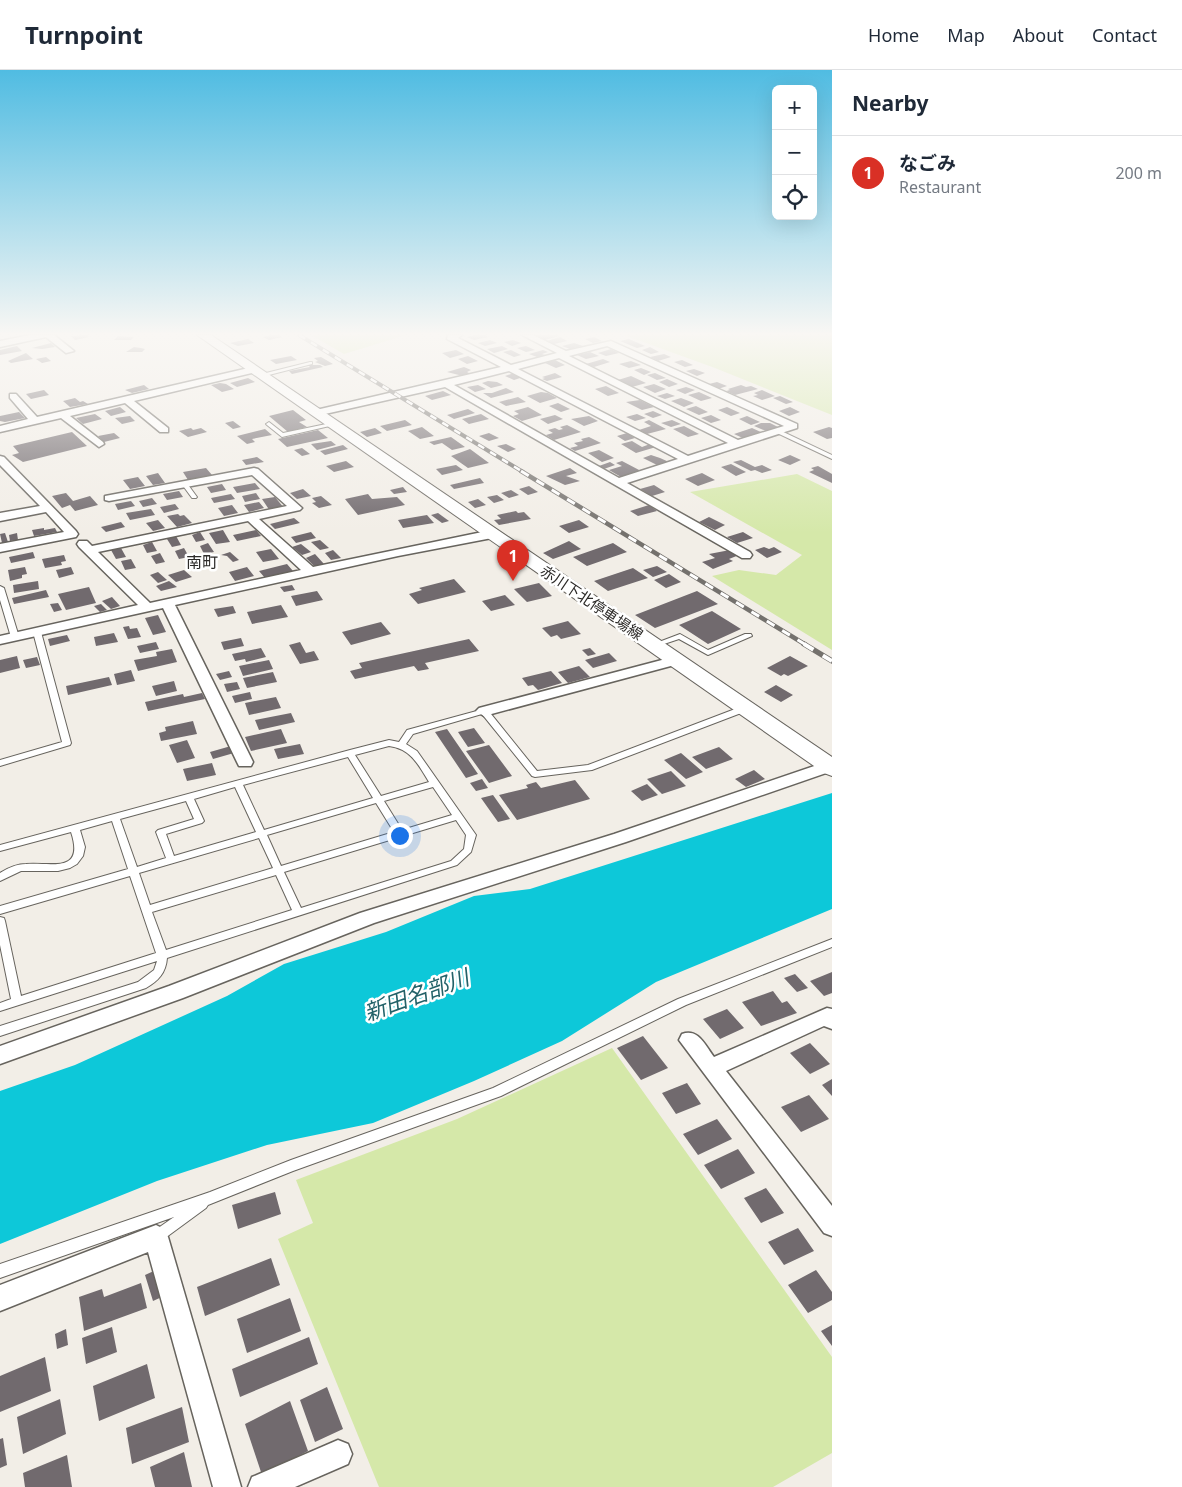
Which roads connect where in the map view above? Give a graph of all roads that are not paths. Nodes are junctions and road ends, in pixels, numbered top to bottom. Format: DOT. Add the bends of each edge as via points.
graph roads {
  1 [pos="18,401"];
  2 [pos="121,401"];
  3 [pos="127,401"];
  4 [pos="299,401"];
  5 [pos="369,401"];
  6 [pos="476,401"];
  7 [pos="574,401"];
  8 [pos="654,401"];
  9 [pos="739,401"];
  10 [pos="316,413"];
  11 [pos="62,414"];
  12 [pos="35,421"];
  13 [pos="269,424"];
  14 [pos="331,424"];
  15 [pos="0,429"];
  16 [pos="164,430"];
  17 [pos="777,431"];
  18 [pos="99,444"];
  19 [pos="737,444"];
  20 [pos="832,457"];
  21 [pos="0,459"];
  22 [pos="688,460"];
  23 [pos="618,482"];
  24 [pos="184,484"];
  25 [pos="194,497"];
  26 [pos="109,498"];
  27 [pos="49,508"];
  28 [pos="0,517"];
  29 [pos="250,517"];
  30 [pos="72,534"];
  31 [pos="492,534"];
  32 [pos="0,548"];
  33 [pos="90,550"];
  34 [pos="746,555"];
  35 [pos="311,572"];
  36 [pos="0,588"];
  37 [pos="167,603"];
  38 [pos="147,607"];
  39 [pos="37,632"];
  40 [pos="15,636"];
  41 [pos="748,636"];
  42 [pos="0,640"];
  43 [pos="655,645"];
  44 [pos="677,660"];
  45 [pos="746,708"];
  46 [pos="484,711"];
  47 [pos="401,745"];
  48 [pos="350,753"];
  49 [pos="245,762"];
  50 [pos="0,763"];
  51 [pos="831,767"];
  52 [pos="435,783"];
  53 [pos="238,784"];
  54 [pos="189,797"];
  55 [pos="378,799"];
  56 [pos="458,816"];
  57 [pos="115,817"];
  58 [pos="75,828"];
  59 [pos="261,833"];
  60 [pos="399,834"];
  61 [pos="0,848"];
  62 [pos="170,860"];
  63 [pos="278,870"];
  64 [pos="134,871"];
  65 [pos="0,878"];
  66 [pos="0,910"];
  67 [pos="147,910"];
  68 [pos="298,912"];
  69 [pos="0,921"];
  70 [pos="832,943"];
  71 [pos="162,955"];
  72 [pos="17,1001"];
  73 [pos="0,1007"];
  74 [pos="832,1021"];
  75 [pos="0,1031"];
  76 [pos="689,1040"];
  77 [pos="0,1054"];
  78 [pos="711,1068"];
  79 [pos="210,1198"];
  80 [pos="832,1225"];
  81 [pos="156,1237"];
  82 [pos="0,1271"];
  83 [pos="0,1298"];
  84 [pos="338,1454"];
  85 [pos="227,1487"];
  86 [pos="262,1487"];
  1 -- 12 [label="street"];
  2 -- 11 [label="street"];
  3 -- 16 [label="street"];
  4 -- 10 [label="main road, 赤川下北停車場線"];
  5 -- 10 [label="street"];
  6 -- 23 [label="street"];
  7 -- 22 [label="street"];
  8 -- 19 [label="street"];
  9 -- 17 [label="street" via="793,426"];
  10 -- 14 [label="main road, 赤川下北停車場線"];
  11 -- 12 [label="street"];
  11 -- 18 [label="street"];
  12 -- 15 [label="street"];
  13 -- 14 [label="lane" via="282,435"];
  14 -- 31 [label="main road, 赤川下北停車場線"];
  17 -- 19 [label="street"];
  17 -- 20 [label="lane"];
  19 -- 22 [label="street"];
  21 -- 27 [label="street"];
  22 -- 23 [label="street"];
  23 -- 34 [label="street"];
  24 -- 25 [label="lane"];
  24 -- 26 [label="street"];
  24 -- 29 [label="street" via="254,471 296,508"];
  27 -- 28 [label="street"];
  27 -- 30 [label="street"];
  29 -- 33 [label="street"];
  29 -- 35 [label="street"];
  30 -- 32 [label="street"];
  30 -- 33 [label="street"];
  31 -- 35 [label="street"];
  31 -- 43 [label="main road, 赤川下北停車場線"];
  33 -- 38 [label="street"];
  35 -- 37 [label="street"];
  36 -- 40 [label="lane"];
  37 -- 38 [label="street"];
  37 -- 49 [label="street"];
  38 -- 39 [label="street"];
  39 -- 40 [label="street"];
  39 -- 50 [label="lane" via="67,743"];
  40 -- 42 [label="street"];
  41 -- 43 [label="lane" via="708,653 680,636"];
  43 -- 44 [label="main road, 赤川下北停車場線"];
  44 -- 45 [label="main road, 赤川下北停車場線"];
  44 -- 46 [label="street"];
  45 -- 46 [label="lane" via="589,768 535,774"];
  45 -- 51 [label="main road, 赤川下北停車場線"];
  46 -- 47 [label="lane" via="410,732"];
  47 -- 48 [label="lane" via="389,743"];
  47 -- 52 [label="lane" via="414,753"];
  48 -- 53 [label="lane"];
  48 -- 55 [label="lane"];
  51 -- 77 [label="street" via="367,918 176,992"];
  52 -- 55 [label="lane"];
  52 -- 56 [label="lane"];
  53 -- 54 [label="lane"];
  53 -- 59 [label="lane"];
  54 -- 57 [label="lane"];
  54 -- 62 [label="lane" via="199,822 161,832"];
  55 -- 59 [label="lane"];
  55 -- 60 [label="lane"];
  56 -- 60 [label="lane"];
  56 -- 68 [label="lane" via="471,834 471,844 454,862"];
  57 -- 58 [label="lane"];
  57 -- 64 [label="lane"];
  58 -- 61 [label="lane"];
  58 -- 65 [label="lane" via="80,847 71,862 48,869 24,867"];
  59 -- 62 [label="lane"];
  59 -- 63 [label="lane"];
  60 -- 63 [label="lane"];
  62 -- 64 [label="lane"];
  63 -- 67 [label="lane"];
  63 -- 68 [label="lane"];
  64 -- 66 [label="lane"];
  64 -- 67 [label="lane"];
  67 -- 71 [label="lane"];
  68 -- 71 [label="lane"];
  69 -- 72 [label="lane"];
  70 -- 79 [label="lane" via="682,1002 497,1092"];
  71 -- 72 [label="lane"];
  71 -- 75 [label="lane" via="163,964 158,973 142,984"];
  72 -- 73 [label="lane"];
  74 -- 78 [label="street" via="827,1016"];
  76 -- 78 [label="street"];
  78 -- 80 [label="street"];
  79 -- 81 [label="lane"];
  79 -- 82 [label="lane"];
  81 -- 83 [label="street"];
  81 -- 85 [label="street"];
  84 -- 86 [label="street"];
}
